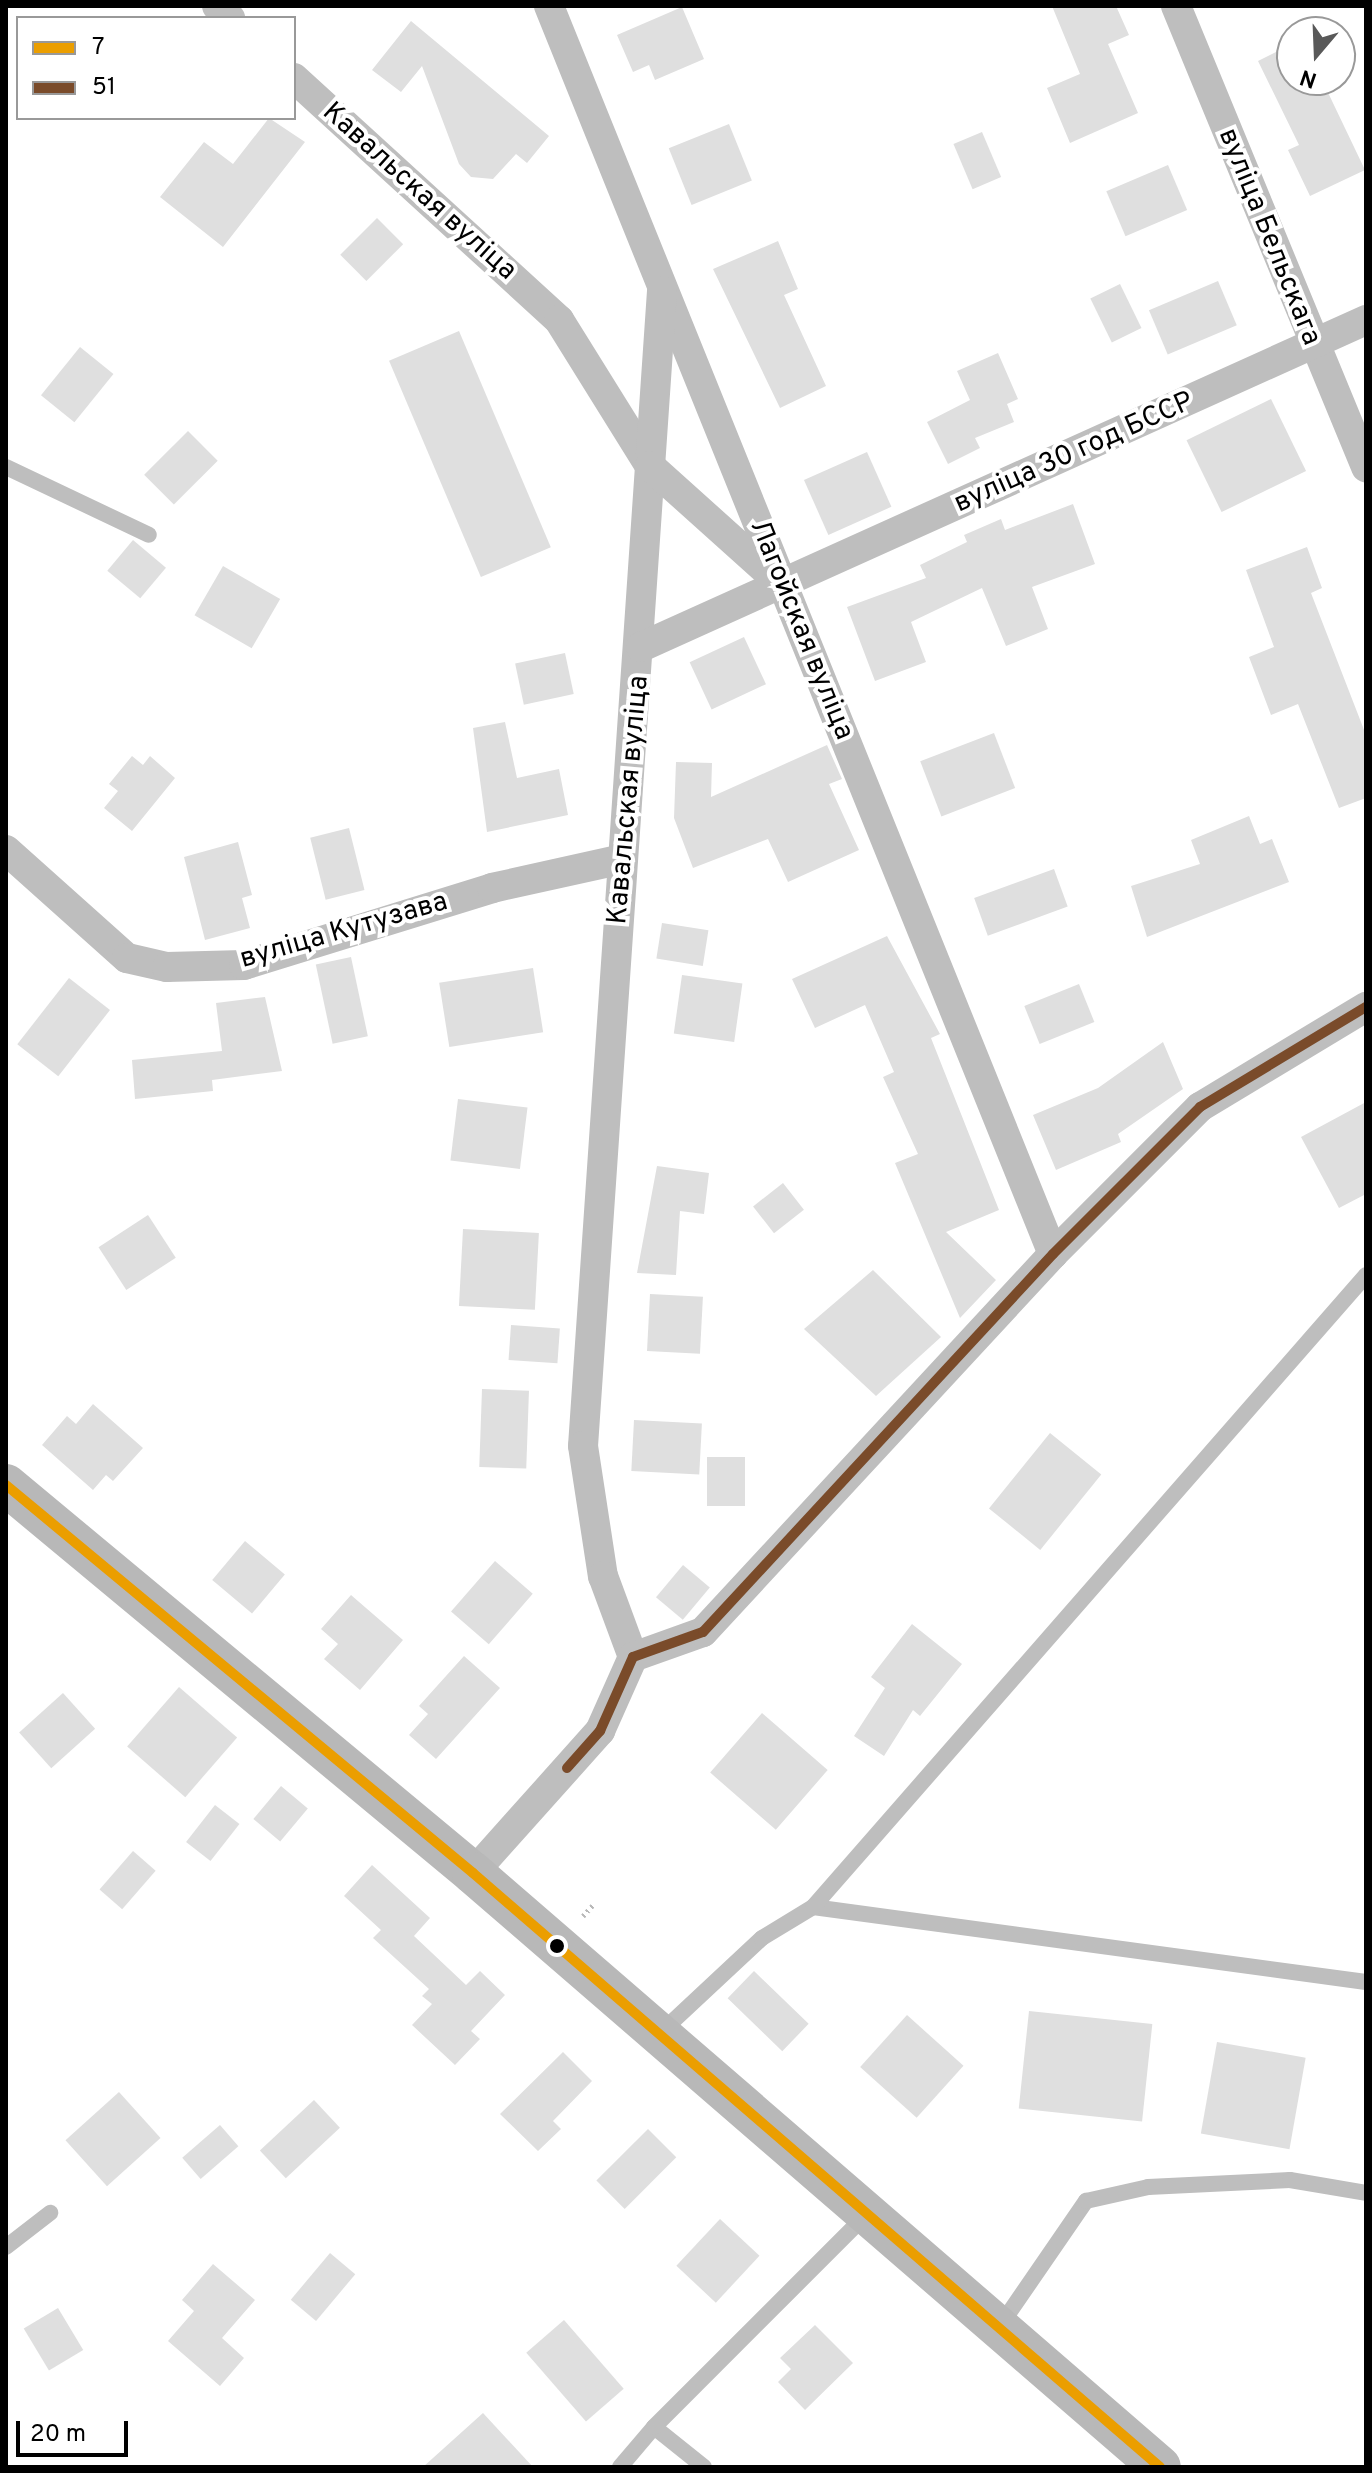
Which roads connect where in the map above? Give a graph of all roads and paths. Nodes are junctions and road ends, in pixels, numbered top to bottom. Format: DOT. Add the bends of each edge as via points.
graph roads {
  1 [pos="549,6"];
  2 [pos="1176,6"];
  3 [pos="296,80"];
  4 [pos="662,283"];
  5 [pos="1366,320"];
  6 [pos="1313,345"];
  7 [pos="650,466"];
  8 [pos="6,467"];
  9 [pos="1366,467"];
  10 [pos="149,535"];
  11 [pos="782,585"];
  12 [pos="641,647"];
  13 [pos="6,850"];
  14 [pos="623,859"];
  15 [pos="1366,1007"];
  16 [pos="1053,1254"];
  17 [pos="1366,1275"];
  18 [pos="6,1485"];
  19 [pos="633,1657"];
  20 [pos="473,1873"];
  21 [pos="813,1907"];
  22 [pos="1366,1982"];
  23 [pos="657,2036"];
  24 [pos="1366,2193"];
  25 [pos="50,2213"];
  26 [pos="867,2214"];
  27 [pos="6,2247"];
  28 [pos="1000,2326"];
  29 [pos="654,2427"];
  30 [pos="620,2467"];
  31 [pos="704,2467"];
  32 [pos="1160,2467"];
  1 -- 4 [label="street, Лагойская вуліца"];
  2 -- 6 [label="street, вуліца Бельскага"];
  3 -- 7 [label="street, Кавальская вуліца" via="559,320"];
  4 -- 7 [label="street"];
  4 -- 11 [label="street, Лагойская вуліца"];
  5 -- 6 [label="street, вуліца 30 год БССР"];
  6 -- 9 [label="street, вуліца Бельскага"];
  6 -- 11 [label="street, вуліца 30 год БССР"];
  7 -- 11 [label="street"];
  7 -- 12 [label="street, Кавальская вуліца"];
  8 -- 10 [label="lane"];
  11 -- 12 [label="street, вуліца 30 год БССР"];
  11 -- 16 [label="street, Лагойская вуліца"];
  12 -- 14 [label="street, Кавальская вуліца"];
  13 -- 14 [label="street, вуліца Кутузава" via="127,958 167,967 244,965 492,888"];
  14 -- 19 [label="street, Кавальская вуліца" via="583,1446 603,1576"];
  15 -- 16 [label="street" via="1200,1107"];
  16 -- 19 [label="street" via="703,1632"];
  17 -- 21 [label="lane"];
  18 -- 20 [label="main road"];
  19 -- 20 [label="street" via="600,1731"];
  20 -- 23 [label="main road"];
  21 -- 22 [label="lane"];
  21 -- 23 [label="lane" via="762,1938"];
  23 -- 26 [label="main road"];
  24 -- 28 [label="lane" via="1290,2180 1148,2187 1086,2201"];
  25 -- 27 [label="lane"];
  26 -- 28 [label="main road"];
  26 -- 29 [label="lane"];
  28 -- 32 [label="main road"];
  29 -- 30 [label="lane"];
  29 -- 31 [label="lane"];
}
